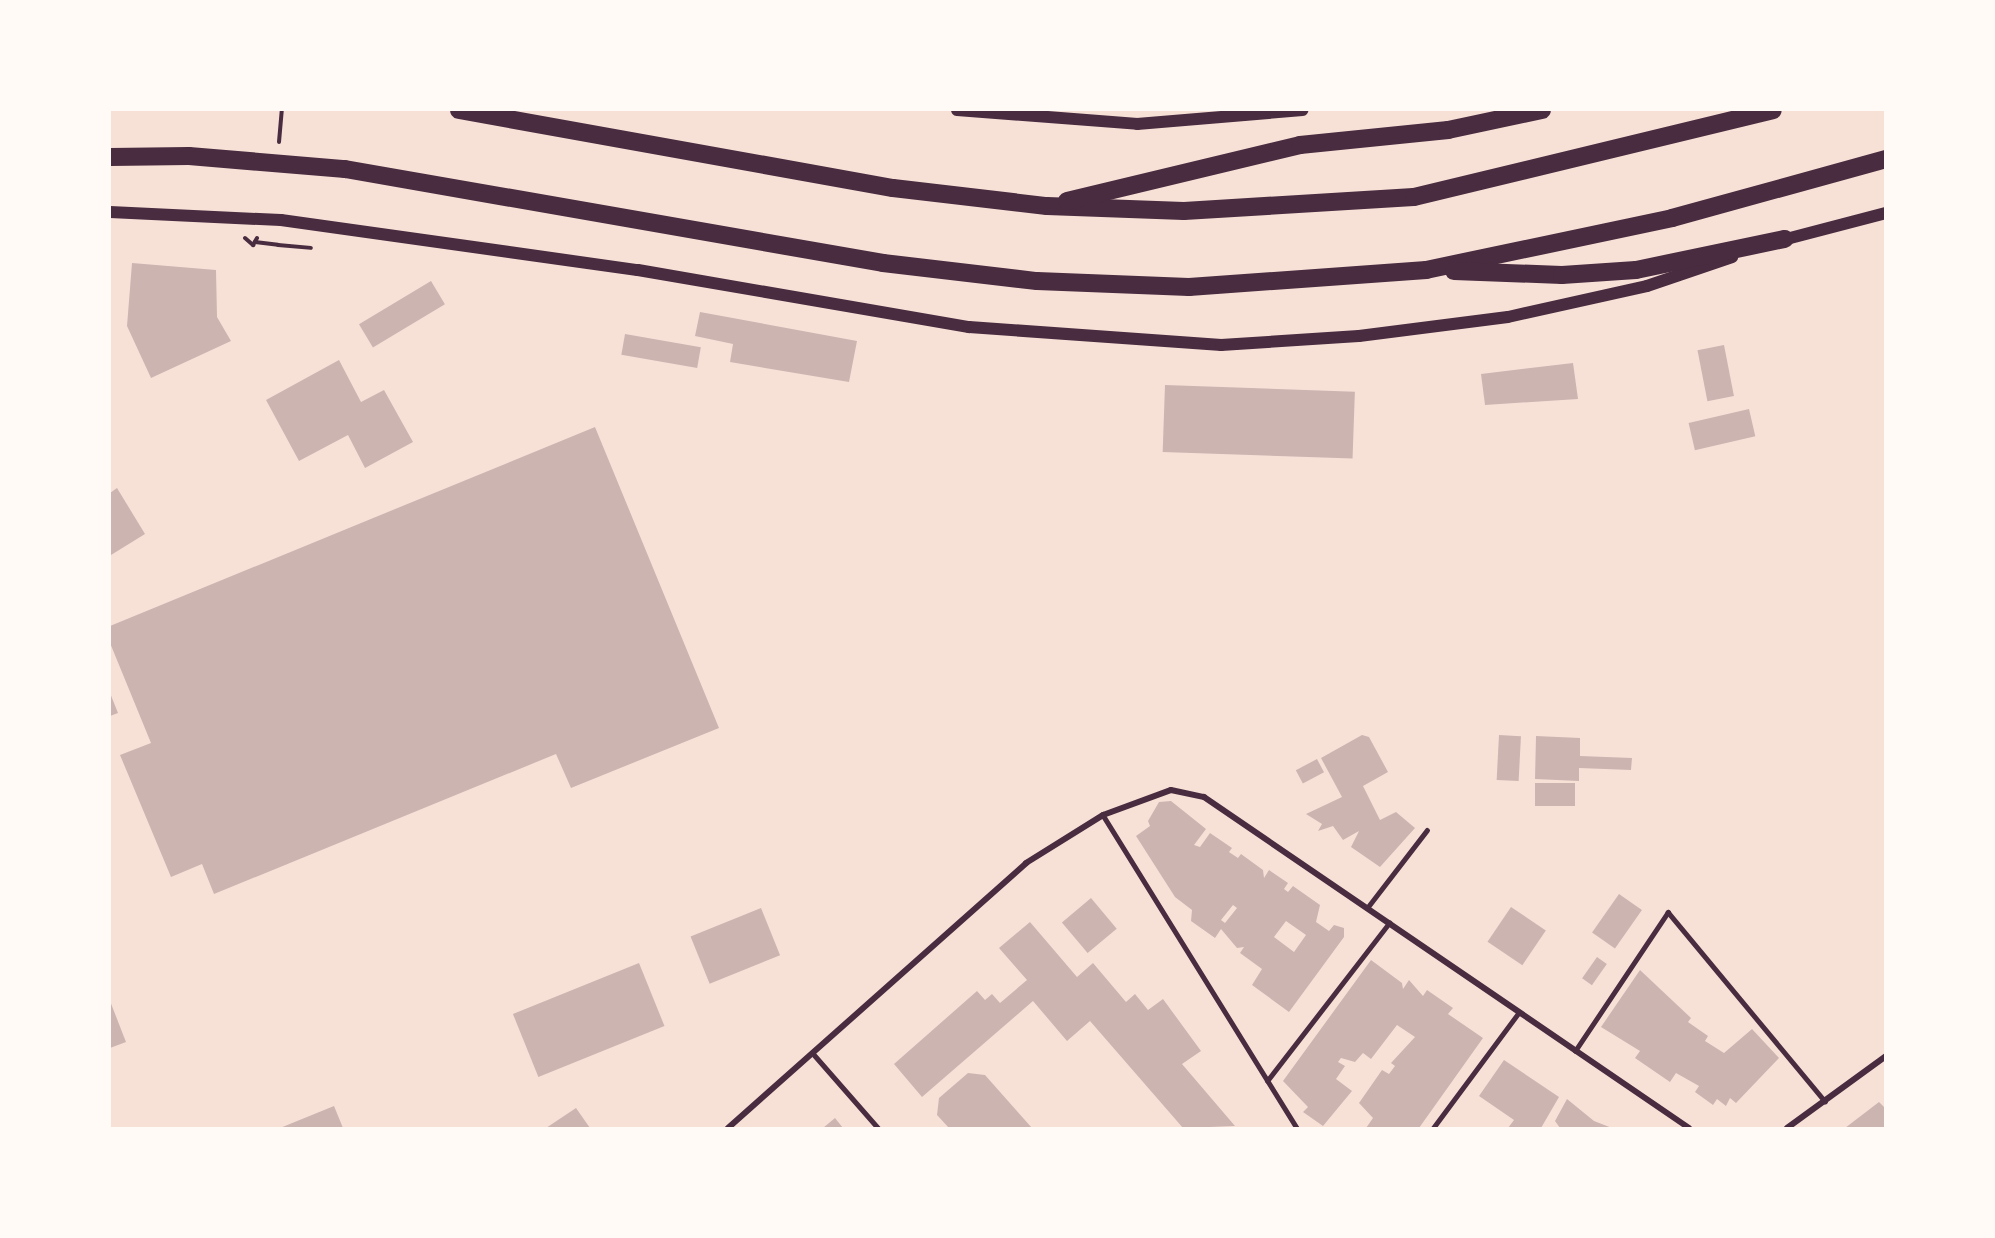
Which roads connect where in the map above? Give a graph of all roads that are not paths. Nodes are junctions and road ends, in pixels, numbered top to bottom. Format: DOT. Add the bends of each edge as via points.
graph roads {
  1 [pos="459,110"];
  2 [pos="957,110"];
  3 [pos="1302,110"];
  4 [pos="1542,110"];
  5 [pos="1773,110"];
  6 [pos="987,112"];
  7 [pos="110,157"];
  8 [pos="1886,159"];
  9 [pos="1047,206"];
  10 [pos="110,212"];
  11 [pos="1886,213"];
  12 [pos="1785,239"];
  13 [pos="1426,270"];
  14 [pos="1103,815"];
  15 [pos="1426,830"];
  16 [pos="1367,908"];
  17 [pos="1389,923"];
  18 [pos="1519,1012"];
  19 [pos="1575,1051"];
  20 [pos="814,1055"];
  21 [pos="1886,1056"];
  22 [pos="1267,1081"];
  23 [pos="1824,1101"];
  24 [pos="728,1128"];
  25 [pos="878,1128"];
  26 [pos="1297,1128"];
  27 [pos="1433,1128"];
  28 [pos="1689,1128"];
  29 [pos="1787,1128"];
  1 -- 9 [label="highway" via="813,176"];
  2 -- 6 [label="main road"];
  3 -- 6 [label="main road" via="1137,124"];
  4 -- 9 [label="highway" via="1448,130 1300,146"];
  5 -- 9 [label="highway" via="1492,183 1414,197 1184,211"];
  7 -- 13 [label="highway" via="189,156 416,179 801,251 1037,281 1267,286"];
  8 -- 13 [label="highway" via="1672,218"];
  10 -- 12 [label="main road" via="281,220 638,270 969,327 1221,345 1359,336 1508,317 1647,286"];
  11 -- 12 [label="main road"];
  12 -- 13 [label="highway" via="1636,270 1562,275"];
  14 -- 16 [label="street" via="1171,790 1204,797"];
  14 -- 20 [label="street" via="1026,863"];
  14 -- 22 [label="lane"];
  15 -- 16 [label="lane"];
  16 -- 17 [label="street"];
  17 -- 18 [label="street"];
  17 -- 22 [label="lane"];
  18 -- 19 [label="street"];
  18 -- 27 [label="lane"];
  19 -- 23 [label="lane" via="1668,912"];
  19 -- 28 [label="street"];
  20 -- 24 [label="street"];
  20 -- 25 [label="street"];
  21 -- 23 [label="street"];
  22 -- 26 [label="lane"];
  23 -- 29 [label="street"];
}
